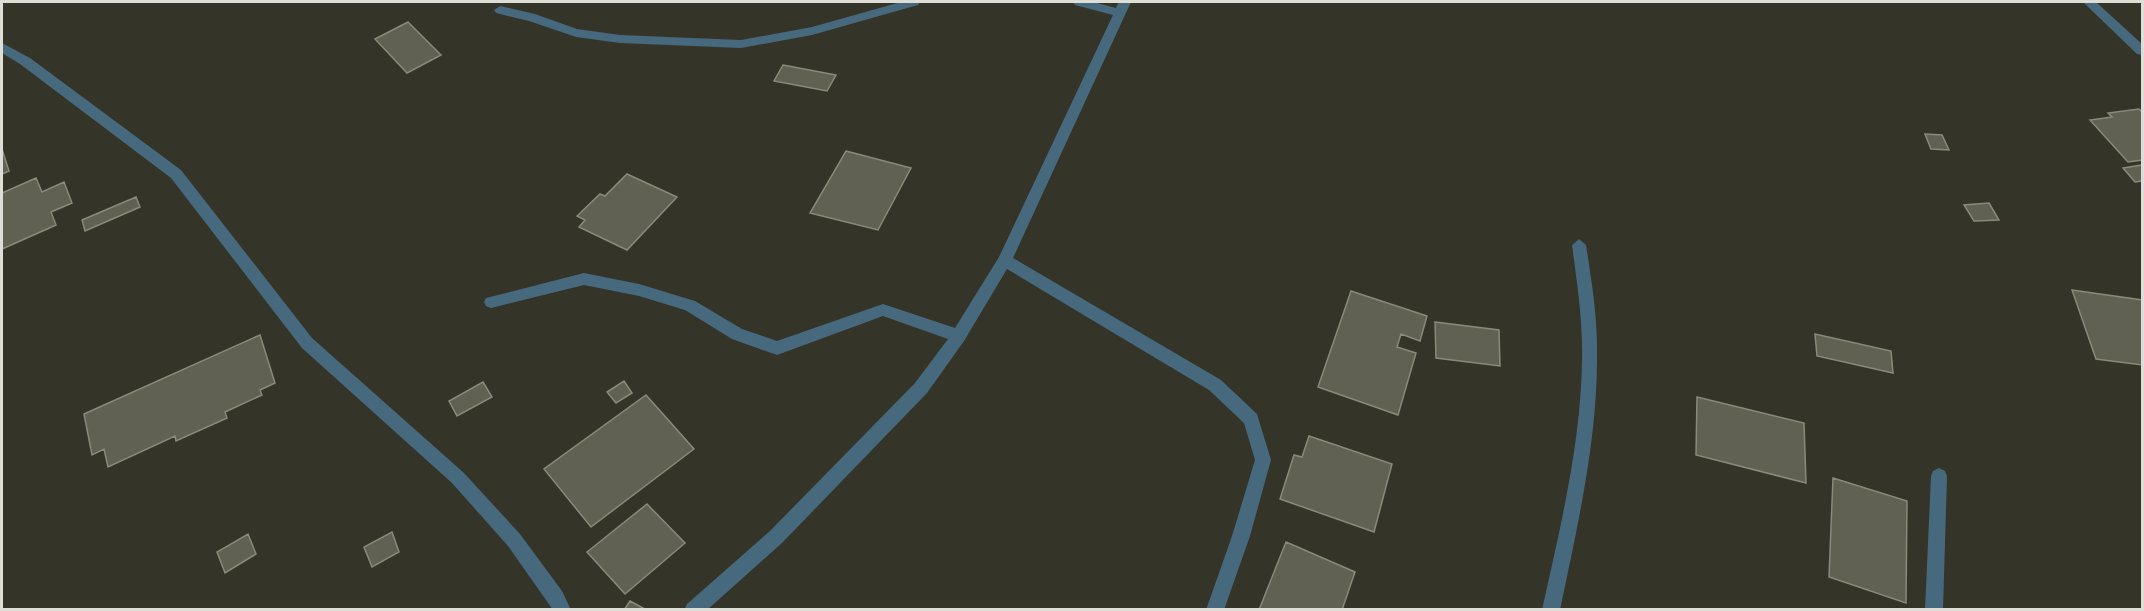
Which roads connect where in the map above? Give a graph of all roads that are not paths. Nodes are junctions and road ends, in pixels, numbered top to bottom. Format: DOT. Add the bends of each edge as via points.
graph roads {
  1 [pos="914,2"];
  2 [pos="1079,2"];
  3 [pos="2089,2"];
  4 [pos="1122,7"];
  5 [pos="500,10"];
  6 [pos="2,47"];
  7 [pos="2142,51"];
  8 [pos="1579,245"];
  9 [pos="1005,260"];
  10 [pos="491,302"];
  11 [pos="959,336"];
  12 [pos="1939,476"];
  13 [pos="562,609"];
  14 [pos="693,609"];
  15 [pos="1215,609"];
  16 [pos="1551,609"];
  17 [pos="1934,609"];
  1 -- 5 [label="street" via="812,31 741,44 620,39 576,33"];
  2 -- 4 [label="street"];
  3 -- 7 [label="street"];
  4 -- 9 [label="street"];
  6 -- 13 [label="street" via="176,174 307,343 458,478 514,540"];
  8 -- 16 [label="street" via="1587,294 1589,377 1574,506"];
  9 -- 11 [label="street"];
  9 -- 15 [label="street" via="1215,385 1251,419 1263,460"];
  10 -- 11 [label="street" via="584,279 690,305 737,334 777,348 884,310"];
  11 -- 14 [label="street" via="921,388 776,537"];
  12 -- 17 [label="street"];
}
